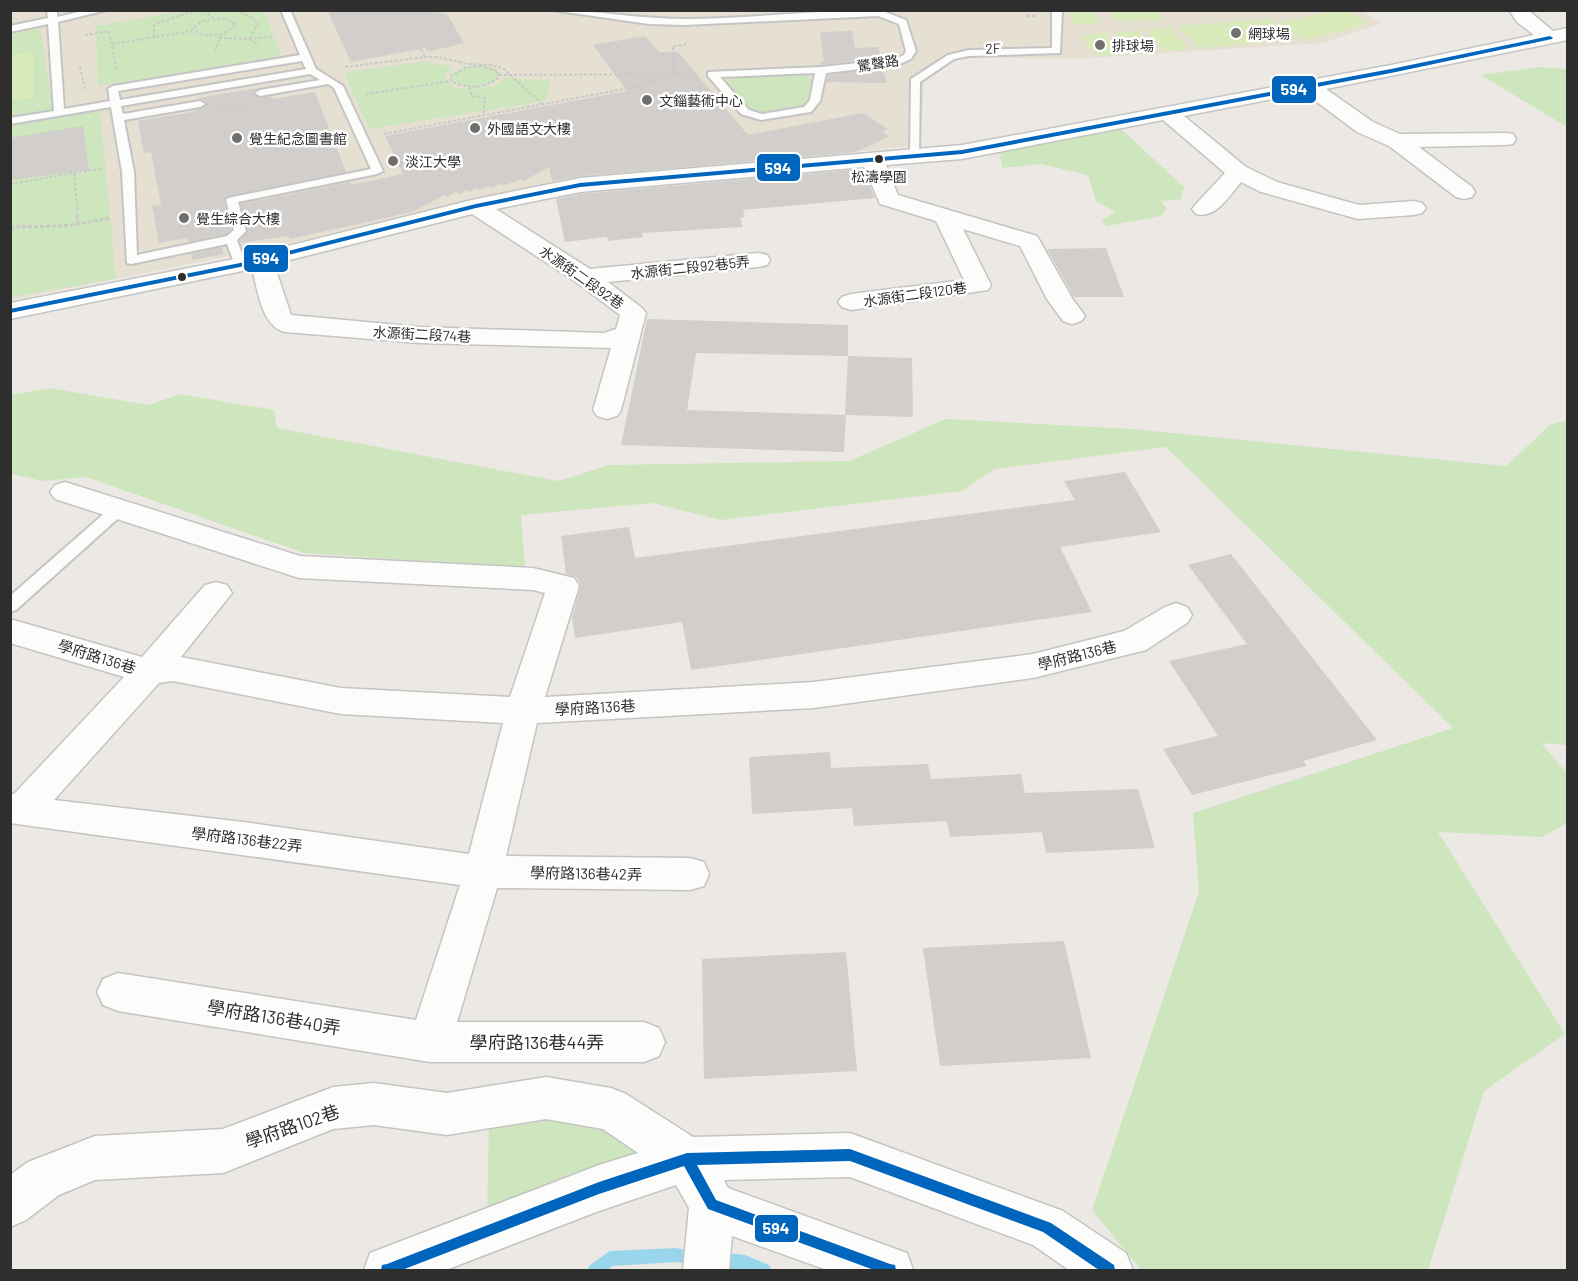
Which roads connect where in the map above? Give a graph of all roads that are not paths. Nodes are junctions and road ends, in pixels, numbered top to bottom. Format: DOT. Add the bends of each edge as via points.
graph roads {
  1 [pos="103,10"];
  2 [pos="285,10"];
  3 [pos="555,10"];
  4 [pos="1057,10"];
  5 [pos="1518,10"];
  6 [pos="52,16"];
  7 [pos="10,29"];
  8 [pos="1559,36"];
  9 [pos="1016,44"];
  10 [pos="976,45"];
  11 [pos="965,49"];
  12 [pos="306,57"];
  13 [pos="951,57"];
  14 [pos="821,70"];
  15 [pos="312,71"];
  16 [pos="330,81"];
  17 [pos="1309,87"];
  18 [pos="260,93"];
  19 [pos="116,103"];
  20 [pos="200,104"];
  21 [pos="59,112"];
  22 [pos="1167,113"];
  23 [pos="118,118"];
  24 [pos="10,121"];
  25 [pos="1505,139"];
  26 [pos="1397,141"];
  27 [pos="914,156"];
  28 [pos="872,159"];
  29 [pos="1238,172"];
  30 [pos="1464,192"];
  31 [pos="476,206"];
  32 [pos="1414,208"];
  33 [pos="1204,209"];
  34 [pos="945,216"];
  35 [pos="231,239"];
  36 [pos="758,260"];
  37 [pos="250,263"];
  38 [pos="585,277"];
  39 [pos="851,302"];
  40 [pos="10,311"];
  41 [pos="1072,316"];
  42 [pos="627,334"];
  43 [pos="607,410"];
  44 [pos="65,492"];
  45 [pos="119,509"];
  46 [pos="216,593"];
  47 [pos="10,606"];
  48 [pos="1176,615"];
  49 [pos="10,631"];
  50 [pos="149,672"];
  51 [pos="523,711"];
  52 [pos="16,809"];
  53 [pos="483,872"];
  54 [pos="690,874"];
  55 [pos="118,992"];
  56 [pos="430,1042"];
  57 [pos="644,1042"];
  58 [pos="687,1159"];
  59 [pos="10,1204"];
  60 [pos="712,1205"];
  61 [pos="387,1270"];
  62 [pos="706,1270"];
  63 [pos="890,1270"];
  64 [pos="1109,1270"];
  1 -- 6 [label="lane"];
  2 -- 12 [label="lane"];
  3 -- 14 [label="lane, 驚聲路" via="649,21 879,14 903,22 911,51 908,57 897,62"];
  4 -- 13 [label="lane" via="1057,51"];
  5 -- 8 [label="street" via="1524,18"];
  6 -- 7 [label="lane"];
  6 -- 21 [label="lane"];
  8 -- 17 [label="street"];
  9 -- 11 [label="lane, 2F" via="1017,47"];
  10 -- 11 [label="lane"];
  11 -- 13 [label="lane"];
  12 -- 15 [label="lane"];
  12 -- 19 [label="lane" via="113,89"];
  13 -- 27 [label="lane" via="915,81"];
  14 -- 14 [label="lane, 驚聲路" via="788,71 712,74 745,112 761,117 807,110 815,101"];
  15 -- 16 [label="lane"];
  15 -- 19 [label="lane"];
  16 -- 18 [label="lane"];
  16 -- 35 [label="lane" via="338,86 377,171 232,200 240,231"];
  17 -- 22 [label="street"];
  17 -- 26 [label="street" via="1365,127"];
  19 -- 21 [label="lane"];
  19 -- 23 [label="lane"];
  20 -- 23 [label="lane"];
  21 -- 24 [label="lane"];
  22 -- 27 [label="street" via="962,152"];
  22 -- 29 [label="street"];
  23 -- 35 [label="lane" via="128,172 131,260"];
  25 -- 26 [label="street"];
  26 -- 30 [label="street"];
  27 -- 28 [label="street"];
  28 -- 31 [label="street" via="580,185"];
  28 -- 34 [label="street" via="888,199"];
  29 -- 32 [label="street" via="1269,188 1358,212"];
  29 -- 33 [label="street"];
  31 -- 37 [label="street"];
  31 -- 38 [label="street, 水源街二段92巷"];
  34 -- 39 [label="street, 水源街二段120巷" via="979,285"];
  34 -- 41 [label="street" via="1029,241"];
  35 -- 37 [label="lane"];
  36 -- 38 [label="street, 水源街二段92巷5弄"];
  37 -- 40 [label="street"];
  37 -- 42 [label="street, 水源街二段74巷" via="285,324 420,335 606,341"];
  38 -- 42 [label="street, 水源街二段92巷" via="633,313"];
  42 -- 43 [label="street, 水源街二段92巷"];
  44 -- 45 [label="street"];
  45 -- 47 [label="lane"];
  45 -- 51 [label="street" via="299,567 533,579 563,586"];
  46 -- 50 [label="street"];
  48 -- 51 [label="street, 學府路136巷" via="1134,640 1033,666 814,695"];
  49 -- 50 [label="street, 學府路136巷"];
  50 -- 51 [label="street, 學府路136巷" via="173,668 341,701"];
  50 -- 52 [label="street"];
  51 -- 53 [label="street"];
  52 -- 53 [label="street, 學府路136巷22弄"];
  53 -- 54 [label="street, 學府路136巷42弄"];
  53 -- 56 [label="street"];
  55 -- 56 [label="street, 學府路136巷40弄"];
  56 -- 57 [label="street, 學府路136巷44弄"];
  58 -- 59 [label="street, 學府路102巷" via="611,1109 546,1098 447,1114 374,1104 333,1108 223,1150 95,1158 44,1178"];
  58 -- 60 [label="street, 學府路102巷"];
  58 -- 61 [label="street"];
  58 -- 64 [label="street" via="850,1155 1047,1227"];
  60 -- 62 [label="street"];
  60 -- 63 [label="street"];
}
